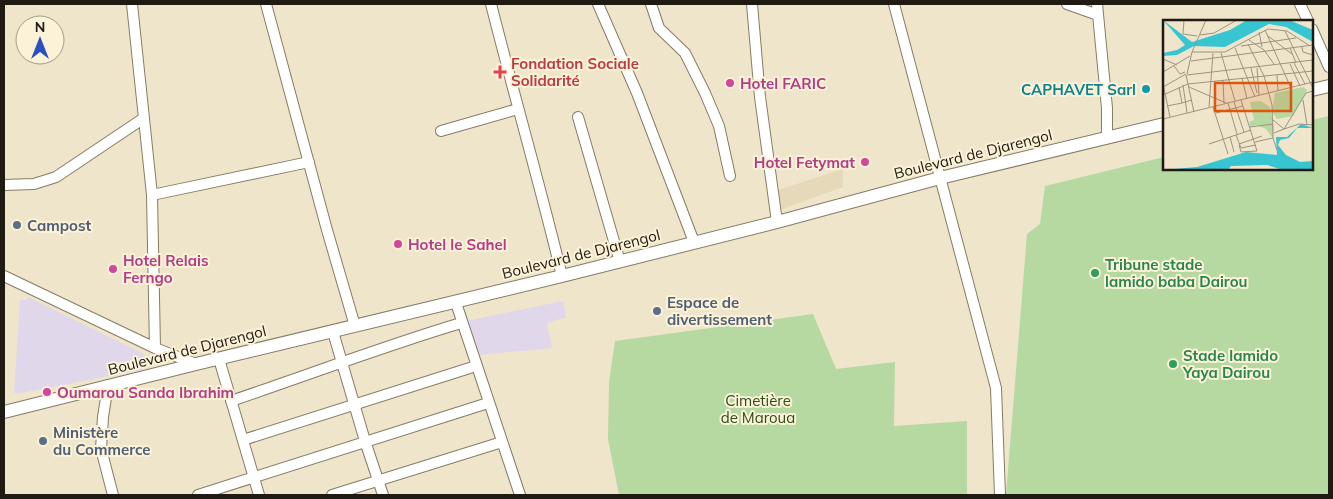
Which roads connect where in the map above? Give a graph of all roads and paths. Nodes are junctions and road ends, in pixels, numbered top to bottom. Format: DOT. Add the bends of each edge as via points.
graph roads {
  1 [pos="132,4"];
  2 [pos="266,4"];
  3 [pos="491,4"];
  4 [pos="598,4"];
  5 [pos="651,4"];
  6 [pos="752,4"];
  7 [pos="894,4"];
  8 [pos="1067,4"];
  9 [pos="1096,4"];
  10 [pos="1300,4"];
  11 [pos="1098,15"];
  12 [pos="1308,20"];
  13 [pos="1313,31"];
  14 [pos="1329,67"];
  15 [pos="1329,86"];
  16 [pos="1313,90"];
  17 [pos="518,109"];
  18 [pos="578,117"];
  19 [pos="144,118"];
  20 [pos="1163,124"];
  21 [pos="441,131"];
  22 [pos="1107,137"];
  23 [pos="309,162"];
  24 [pos="730,176"];
  25 [pos="940,178"];
  26 [pos="4,185"];
  27 [pos="152,195"];
  28 [pos="777,222"];
  29 [pos="694,242"];
  30 [pos="620,262"];
  31 [pos="4,276"];
  32 [pos="562,276"];
  33 [pos="456,303"];
  34 [pos="461,323"];
  35 [pos="355,326"];
  36 [pos="333,332"];
  37 [pos="155,348"];
  38 [pos="219,358"];
  39 [pos="342,363"];
  40 [pos="196,364"];
  41 [pos="476,366"];
  42 [pos="108,386"];
  43 [pos="231,401"];
  44 [pos="488,403"];
  45 [pos="354,404"];
  46 [pos="4,412"];
  47 [pos="243,440"];
  48 [pos="365,441"];
  49 [pos="502,442"];
  50 [pos="254,477"];
  51 [pos="378,480"];
  52 [pos="113,495"];
  53 [pos="198,495"];
  54 [pos="259,495"];
  55 [pos="332,495"];
  56 [pos="383,495"];
  57 [pos="520,495"];
  58 [pos="1000,495"];
  1 -- 19 [label="street"];
  2 -- 23 [label="street"];
  3 -- 17 [label="street"];
  4 -- 29 [label="street" via="637,93"];
  5 -- 24 [label="street" via="659,28 684,53 705,93 719,126"];
  6 -- 28 [label="street" via="760,97"];
  7 -- 25 [label="street"];
  8 -- 11 [label="street"];
  9 -- 11 [label="street"];
  10 -- 12 [label="street"];
  11 -- 22 [label="street"];
  13 -- 14 [label="street"];
  15 -- 16 [label="main road"];
  17 -- 21 [label="street"];
  17 -- 32 [label="street"];
  18 -- 30 [label="street"];
  19 -- 26 [label="street" via="56,177 34,184"];
  19 -- 27 [label="street"];
  20 -- 22 [label="main road, Boulevard de Djarengol"];
  22 -- 25 [label="main road, Boulevard de Djarengol"];
  23 -- 27 [label="street"];
  23 -- 35 [label="street"];
  25 -- 28 [label="main road, Boulevard de Djarengol"];
  25 -- 58 [label="street" via="996,388"];
  27 -- 37 [label="street"];
  28 -- 29 [label="main road, Boulevard de Djarengol"];
  29 -- 30 [label="main road, Boulevard de Djarengol"];
  30 -- 32 [label="main road, Boulevard de Djarengol"];
  31 -- 37 [label="street"];
  32 -- 33 [label="main road, Boulevard de Djarengol"];
  33 -- 34 [label="street"];
  33 -- 35 [label="main road, Boulevard de Djarengol"];
  34 -- 39 [label="street"];
  34 -- 41 [label="street"];
  35 -- 36 [label="main road, Boulevard de Djarengol"];
  36 -- 38 [label="main road, Boulevard de Djarengol"];
  36 -- 39 [label="street"];
  37 -- 40 [label="street"];
  38 -- 40 [label="main road, Boulevard de Djarengol"];
  38 -- 43 [label="street"];
  39 -- 43 [label="street"];
  39 -- 45 [label="street"];
  40 -- 42 [label="main road, Boulevard de Djarengol"];
  41 -- 44 [label="street"];
  41 -- 45 [label="street"];
  42 -- 46 [label="main road, Boulevard de Djarengol"];
  42 -- 52 [label="street" via="101,449"];
  43 -- 47 [label="street"];
  44 -- 48 [label="street"];
  44 -- 49 [label="street"];
  45 -- 47 [label="street"];
  45 -- 48 [label="street"];
  47 -- 50 [label="street"];
  48 -- 50 [label="street"];
  48 -- 51 [label="street"];
  49 -- 51 [label="street"];
  49 -- 57 [label="street"];
  50 -- 53 [label="street"];
  50 -- 54 [label="street"];
  51 -- 55 [label="street"];
  51 -- 56 [label="street"];
}
